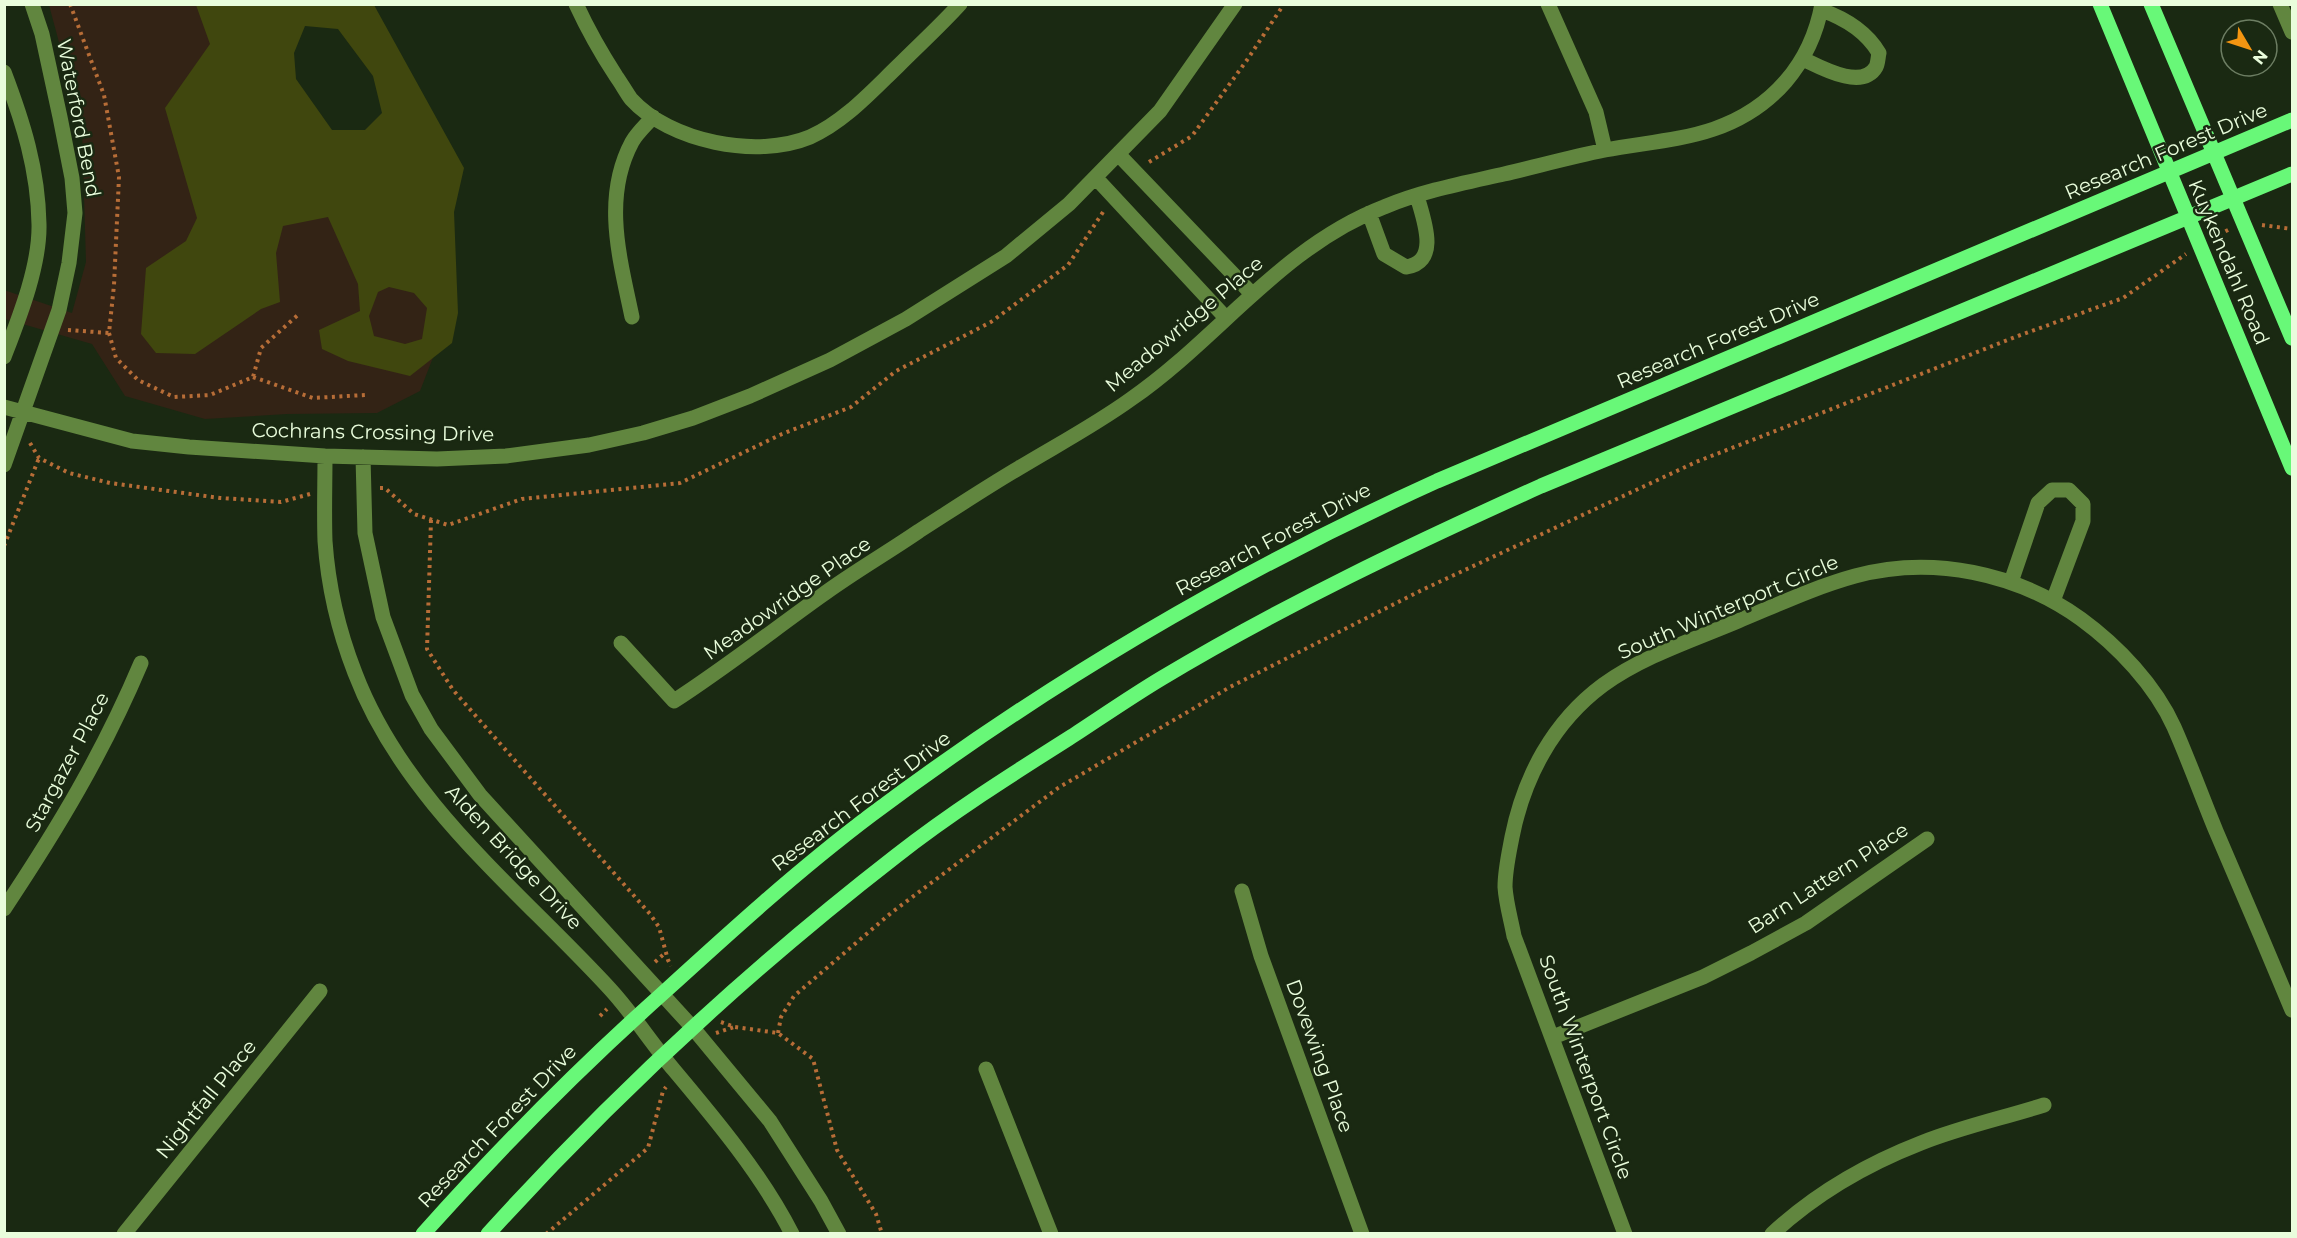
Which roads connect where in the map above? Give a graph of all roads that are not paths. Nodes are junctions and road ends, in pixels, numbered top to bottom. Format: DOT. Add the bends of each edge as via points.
graph roads {
  1 [pos="32,4"];
  2 [pos="576,4"];
  3 [pos="960,4"];
  4 [pos="1235,4"];
  5 [pos="1548,4"];
  6 [pos="2100,4"];
  7 [pos="2151,4"];
  8 [pos="2280,4"];
  9 [pos="1821,7"];
  10 [pos="2292,32"];
  11 [pos="1802,61"];
  12 [pos="4,72"];
  13 [pos="653,117"];
  14 [pos="2292,120"];
  15 [pos="1605,150"];
  16 [pos="2215,153"];
  17 [pos="1119,155"];
  18 [pos="2170,173"];
  19 [pos="2292,174"];
  20 [pos="1096,178"];
  21 [pos="1417,196"];
  22 [pos="2234,198"];
  23 [pos="1369,213"];
  24 [pos="2188,218"];
  25 [pos="1252,294"];
  26 [pos="632,317"];
  27 [pos="1226,318"];
  28 [pos="2292,338"];
  29 [pos="4,357"];
  30 [pos="4,407"];
  31 [pos="22,412"];
  32 [pos="325,456"];
  33 [pos="363,457"];
  34 [pos="4,465"];
  35 [pos="2292,468"];
  36 [pos="2011,582"];
  37 [pos="2053,601"];
  38 [pos="621,643"];
  39 [pos="141,663"];
  40 [pos="1927,839"];
  41 [pos="1242,891"];
  42 [pos="4,909"];
  43 [pos="320,991"];
  44 [pos="662,994"];
  45 [pos="2292,1010"];
  46 [pos="634,1018"];
  47 [pos="693,1028"];
  48 [pos="1553,1037"];
  49 [pos="662,1054"];
  50 [pos="986,1069"];
  51 [pos="2044,1106"];
  52 [pos="124,1233"];
  53 [pos="423,1233"];
  54 [pos="488,1233"];
  55 [pos="792,1233"];
  56 [pos="839,1233"];
  57 [pos="1051,1233"];
  58 [pos="1362,1233"];
  59 [pos="1625,1233"];
  60 [pos="1772,1233"];
  1 -- 31 [label="street, Waterford Bend" via="60,117 75,213 69,263 54,326"];
  2 -- 13 [label="street" via="595,44 631,99"];
  3 -- 13 [label="street" via="860,103 810,137 765,146 736,146 690,135"];
  4 -- 17 [label="street, Cochrans Crossing Drive" via="1160,111"];
  5 -- 15 [label="street" via="1596,112"];
  6 -- 18 [label="main road, Kuykendahl Road"];
  7 -- 16 [label="main road, Kuykendahl Road"];
  8 -- 10 [label="street"];
  9 -- 11 [label="street, Meadowridge Place"];
  9 -- 11 [label="street" via="1871,39 1879,53 1877,66 1869,74 1855,78"];
  11 -- 15 [label="street, Meadowridge Place" via="1761,106 1737,119 1686,136"];
  12 -- 29 [label="street" via="32,154 39,225 30,284"];
  13 -- 26 [label="street" via="633,140 622,166 614,216"];
  14 -- 16 [label="main road, Research Forest Drive"];
  15 -- 21 [label="street, Meadowridge Place"];
  16 -- 18 [label="main road, Research Forest Drive"];
  16 -- 22 [label="main road, Kuykendahl Road"];
  17 -- 20 [label="street, Cochrans Crossing Drive"];
  17 -- 25 [label="street"];
  18 -- 24 [label="main road, Kuykendahl Road"];
  18 -- 44 [label="main road, Research Forest Drive" via="1437,481 1262,566 1137,636 998,724 869,816 744,918"];
  19 -- 22 [label="main road"];
  20 -- 27 [label="street"];
  20 -- 33 [label="street, Cochrans Crossing Drive" via="1006,256 906,319 830,360 693,418 588,445 506,456"];
  21 -- 23 [label="street, Meadowridge Place"];
  21 -- 23 [label="street" via="1428,247 1414,266 1406,267 1384,254"];
  22 -- 24 [label="main road"];
  22 -- 28 [label="main road, Kuykendahl Road"];
  23 -- 25 [label="street, Meadowridge Place" via="1333,232"];
  24 -- 35 [label="main road, Kuykendahl Road"];
  24 -- 47 [label="main road" via="1541,486 1323,589 1161,678 898,854 772,956"];
  25 -- 27 [label="street, Meadowridge Place"];
  27 -- 38 [label="street, Meadowridge Place" via="1134,398 824,594 674,701"];
  30 -- 31 [label="street, Cochrans Crossing Drive"];
  31 -- 32 [label="street, Cochrans Crossing Drive" via="132,441"];
  31 -- 34 [label="street, Waterford Bend"];
  32 -- 33 [label="street, Cochrans Crossing Drive"];
  32 -- 46 [label="street, Alden Bridge Drive" via="325,542 331,587 356,675 375,716 420,787 452,826"];
  33 -- 44 [label="street, Alden Bridge Drive" via="365,533 383,616 412,695 431,729 480,795"];
  36 -- 37 [label="street, South Winterport Circle"];
  36 -- 37 [label="street" via="2038,503 2052,490 2069,490 2083,504 2083,521"];
  36 -- 48 [label="street, South Winterport Circle" via="1942,567 1857,575 1659,654 1604,684 1583,702 1536,764 1517,812 1507,862 1505,886 1514,936"];
  37 -- 45 [label="street, South Winterport Circle" via="2104,637 2125,658 2146,682 2173,725"];
  39 -- 42 [label="street, Stargazer Place" via="90,773"];
  40 -- 48 [label="street, Barn Lattern Place" via="1806,923 1751,953 1703,977"];
  41 -- 58 [label="street, Dovewing Place" via="1261,956"];
  43 -- 52 [label="street, Nightfall Place"];
  44 -- 46 [label="main road, Research Forest Drive"];
  44 -- 47 [label="street, Alden Bridge Drive"];
  46 -- 49 [label="street, Alden Bridge Drive"];
  46 -- 53 [label="main road, Research Forest Drive" via="547,1102"];
  47 -- 49 [label="main road"];
  47 -- 56 [label="street, Alden Bridge Drive" via="770,1120"];
  48 -- 59 [label="street, South Winterport Circle"];
  49 -- 54 [label="main road"];
  49 -- 55 [label="street, Alden Bridge Drive" via="737,1148"];
  50 -- 57 [label="street"];
  51 -- 60 [label="street" via="1889,1156 1809,1203"];
}
